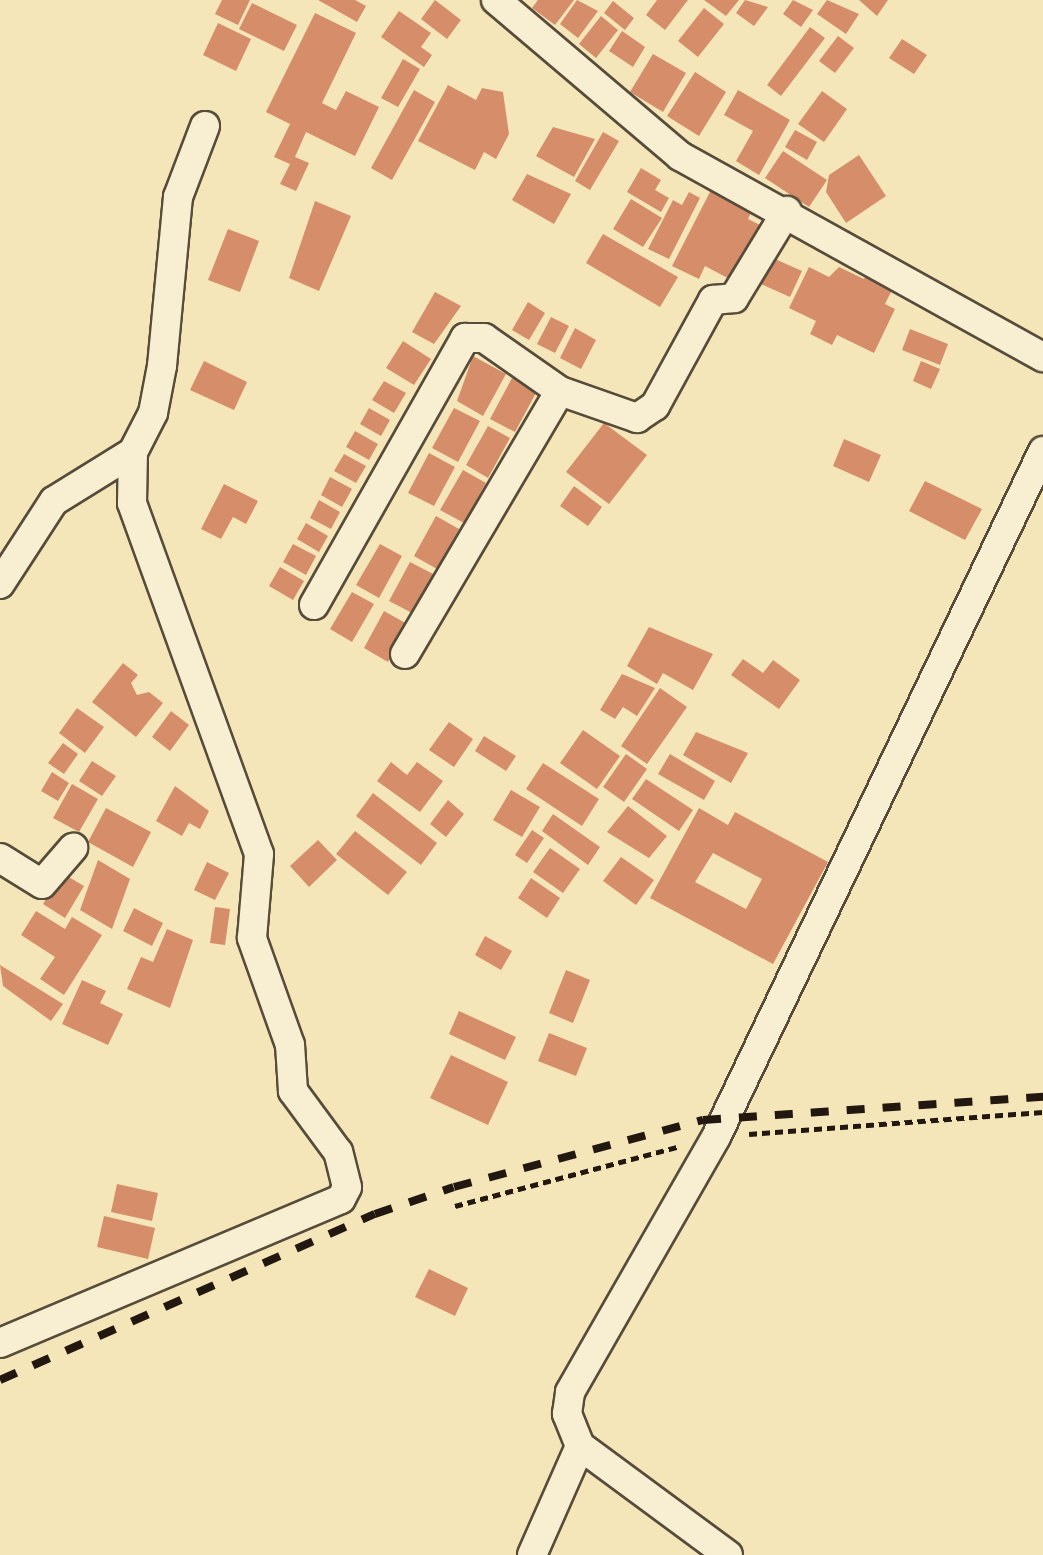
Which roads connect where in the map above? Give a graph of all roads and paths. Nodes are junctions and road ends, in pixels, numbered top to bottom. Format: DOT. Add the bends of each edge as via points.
graph roads {
  1 [pos="496,0"];
  2 [pos="205,126"];
  3 [pos="787,211"];
  4 [pos="1043,356"];
  5 [pos="560,391"];
  6 [pos="1043,451"];
  7 [pos="133,452"];
  8 [pos="0,584"];
  9 [pos="314,605"];
  10 [pos="405,654"];
  11 [pos="73,848"];
  12 [pos="0,858"];
  13 [pos="1043,1112"];
  14 [pos="716,1137"];
  15 [pos="456,1206"];
  16 [pos="0,1343"];
  17 [pos="580,1446"];
  18 [pos="532,1555"];
  19 [pos="728,1555"];
  1 -- 3 [label="street" via="680,156"];
  2 -- 7 [label="street" via="178,197 153,414"];
  3 -- 4 [label="street"];
  3 -- 5 [label="street" via="734,298 713,300 655,406 637,418"];
  5 -- 9 [label="street" via="484,338 465,338"];
  5 -- 10 [label="street"];
  6 -- 14 [label="street"];
  7 -- 8 [label="street" via="54,501"];
  7 -- 16 [label="street" via="140,534 259,854 252,938 290,1046 293,1091 338,1152 347,1187 341,1199"];
  11 -- 12 [label="street" via="42,884"];
  13 -- 14 [label="path"];
  14 -- 15 [label="path"];
  14 -- 17 [label="street" via="580,1364 568,1414"];
  17 -- 18 [label="street"];
  17 -- 19 [label="street"];
}
